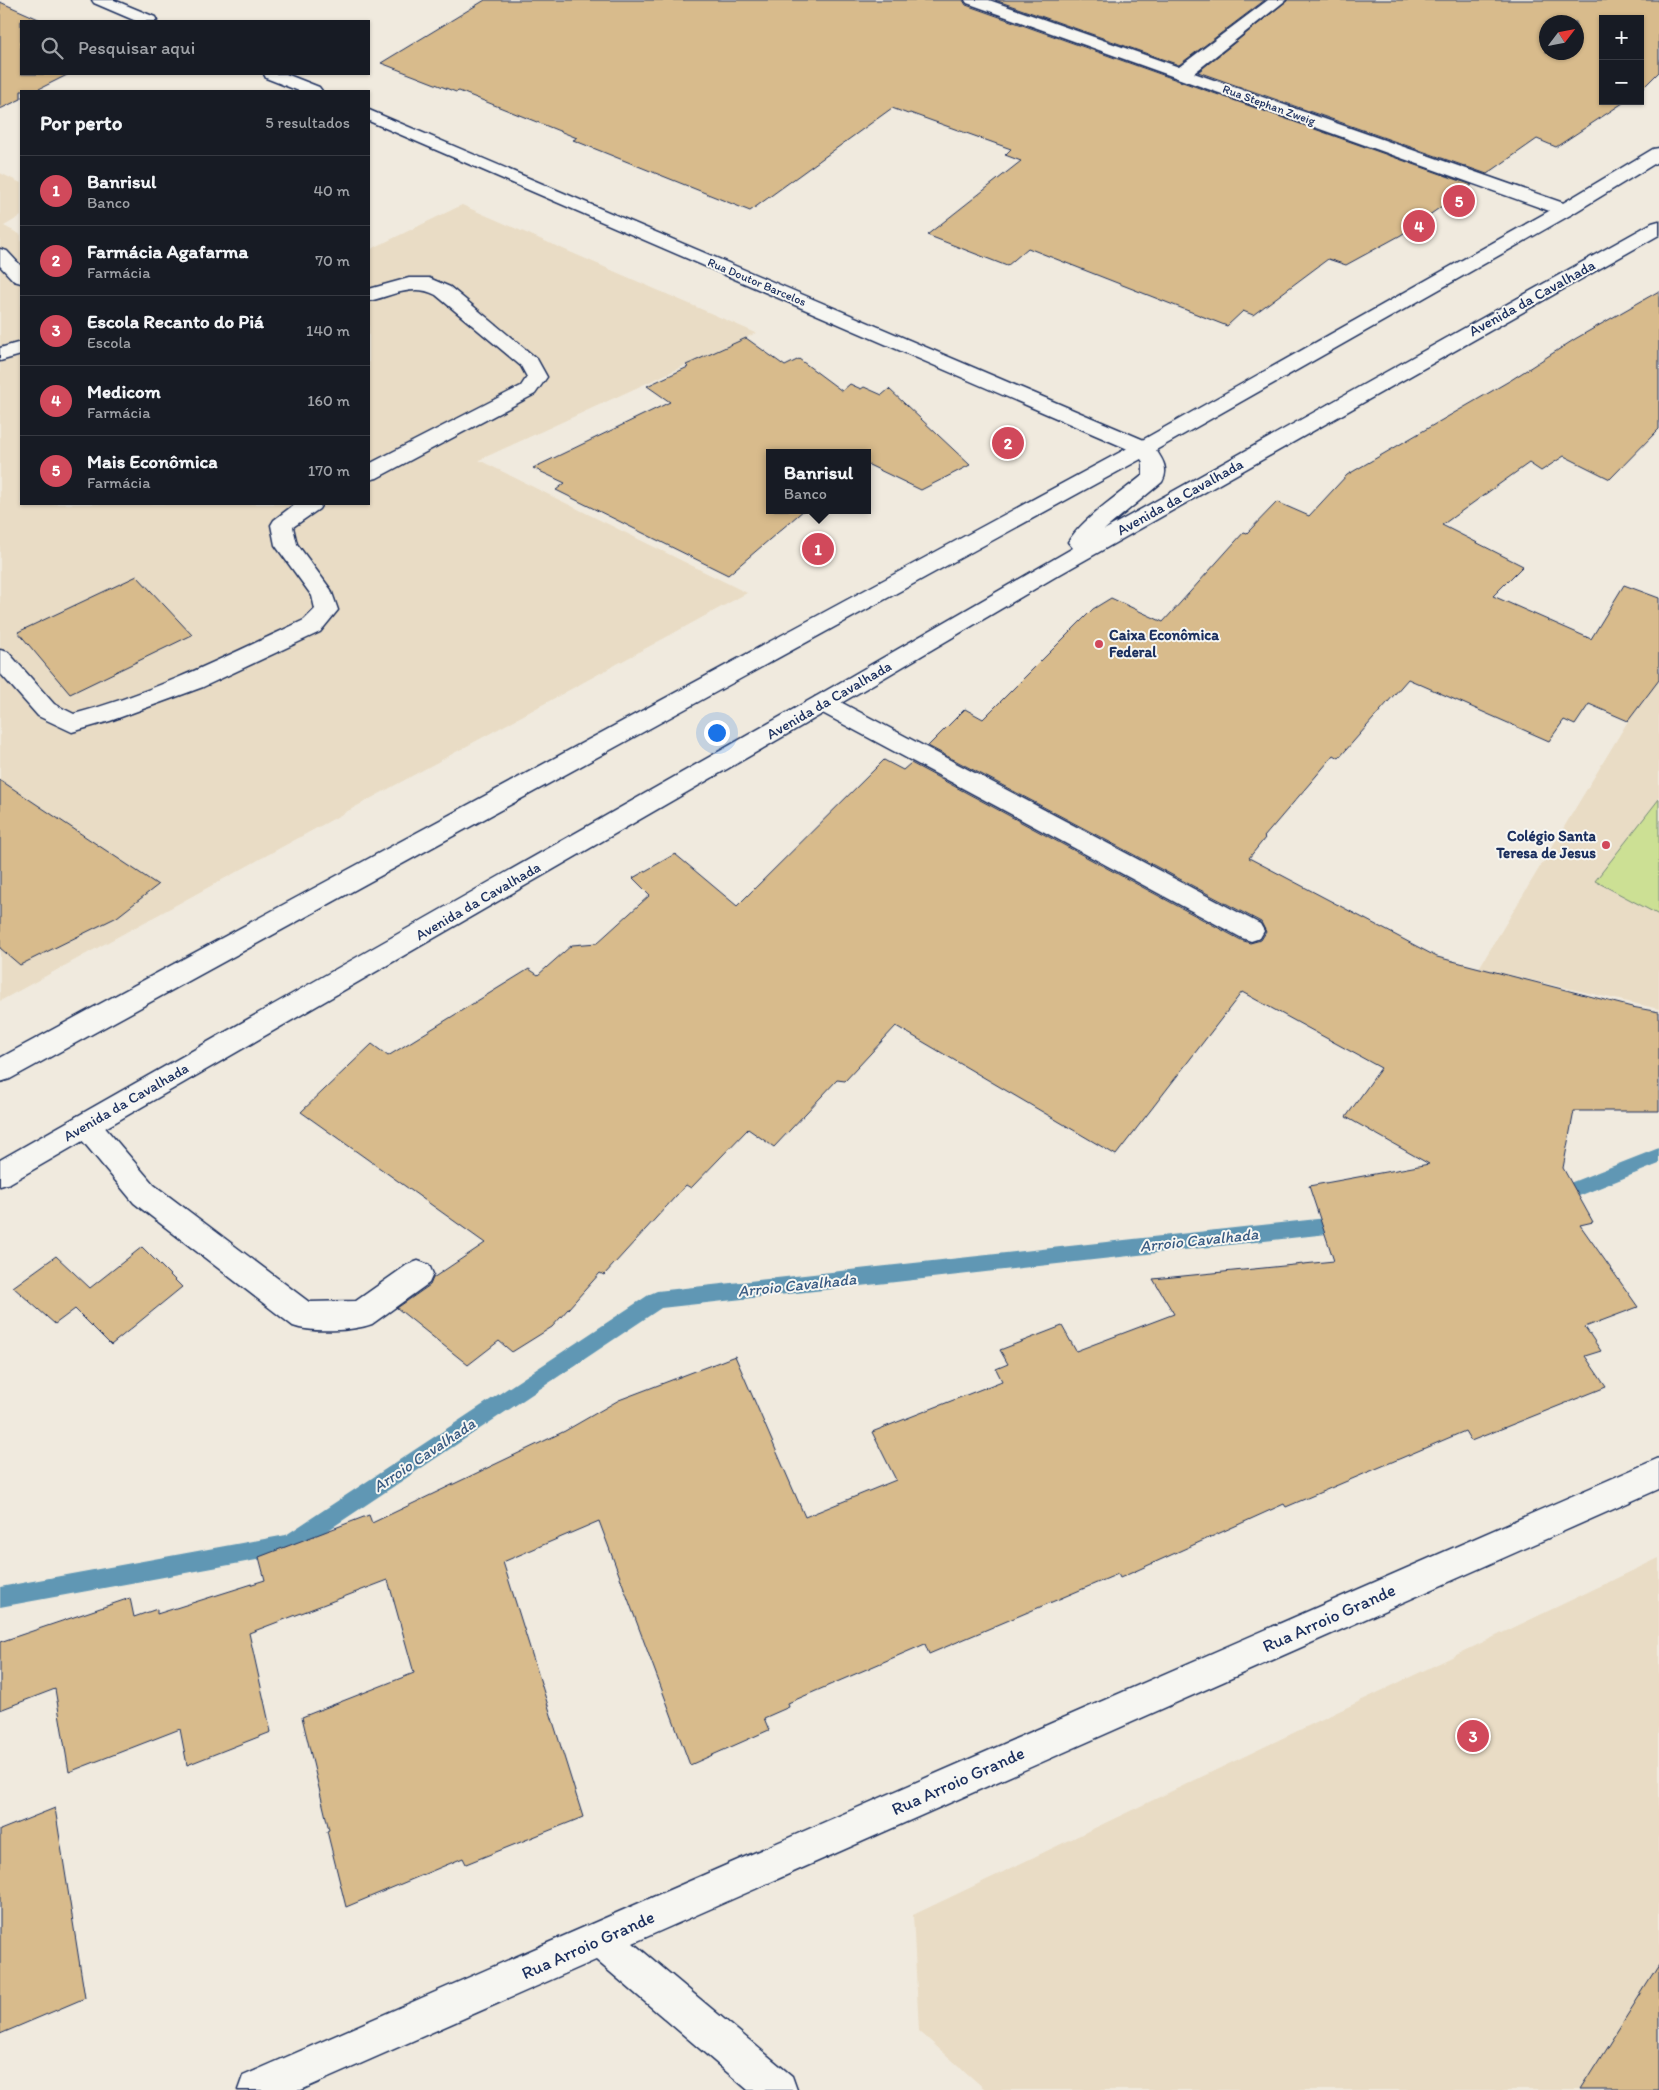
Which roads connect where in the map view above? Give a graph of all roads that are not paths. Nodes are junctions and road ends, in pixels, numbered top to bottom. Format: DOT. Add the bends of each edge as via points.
graph roads {
  1 [pos="100,0"];
  2 [pos="973,0"];
  3 [pos="1278,0"];
  4 [pos="148,20"];
  5 [pos="1181,74"];
  6 [pos="274,75"];
  7 [pos="311,90"];
  8 [pos="370,115"];
  9 [pos="1659,153"];
  10 [pos="1565,210"];
  11 [pos="1659,227"];
  12 [pos="0,255"];
  13 [pos="20,276"];
  14 [pos="370,295"];
  15 [pos="20,348"];
  16 [pos="0,355"];
  17 [pos="1144,448"];
  18 [pos="370,473"];
  19 [pos="309,505"];
  20 [pos="1047,572"];
  21 [pos="0,658"];
  22 [pos="824,703"];
  23 [pos="1252,931"];
  24 [pos="0,1072"];
  25 [pos="86,1125"];
  26 [pos="0,1174"];
  27 [pos="418,1274"];
  28 [pos="1659,1473"];
  29 [pos="600,1939"];
  30 [pos="258,2090"];
  31 [pos="778,2090"];
  1 -- 4 [label="main road"];
  2 -- 5 [label="main road, Rua Stephan Zweig"];
  3 -- 5 [label="main road"];
  5 -- 10 [label="main road, Rua Stephan Zweig"];
  6 -- 7 [label="main road"];
  8 -- 17 [label="main road, Rua Doutor Barcelos"];
  9 -- 10 [label="main road"];
  10 -- 17 [label="main road"];
  11 -- 20 [label="main road, Avenida da Cavalhada"];
  12 -- 13 [label="main road"];
  14 -- 18 [label="main road" via="409,284 429,284 443,291 530,363 537,377 528,390"];
  15 -- 16 [label="main road"];
  17 -- 20 [label="main road" via="1154,462 1154,477 1104,518"];
  17 -- 24 [label="main road"];
  19 -- 21 [label="main road" via="282,525 286,545 322,595 326,610 312,626 195,681 72,724 46,710"];
  20 -- 22 [label="main road, Avenida da Cavalhada"];
  22 -- 23 [label="main road"];
  22 -- 25 [label="main road, Avenida da Cavalhada"];
  25 -- 26 [label="main road, Avenida da Cavalhada"];
  25 -- 27 [label="main road" via="144,1194 304,1316 360,1314"];
  28 -- 29 [label="main road, Rua Arroio Grande"];
  29 -- 30 [label="main road, Rua Arroio Grande"];
  29 -- 31 [label="main road"];
}
